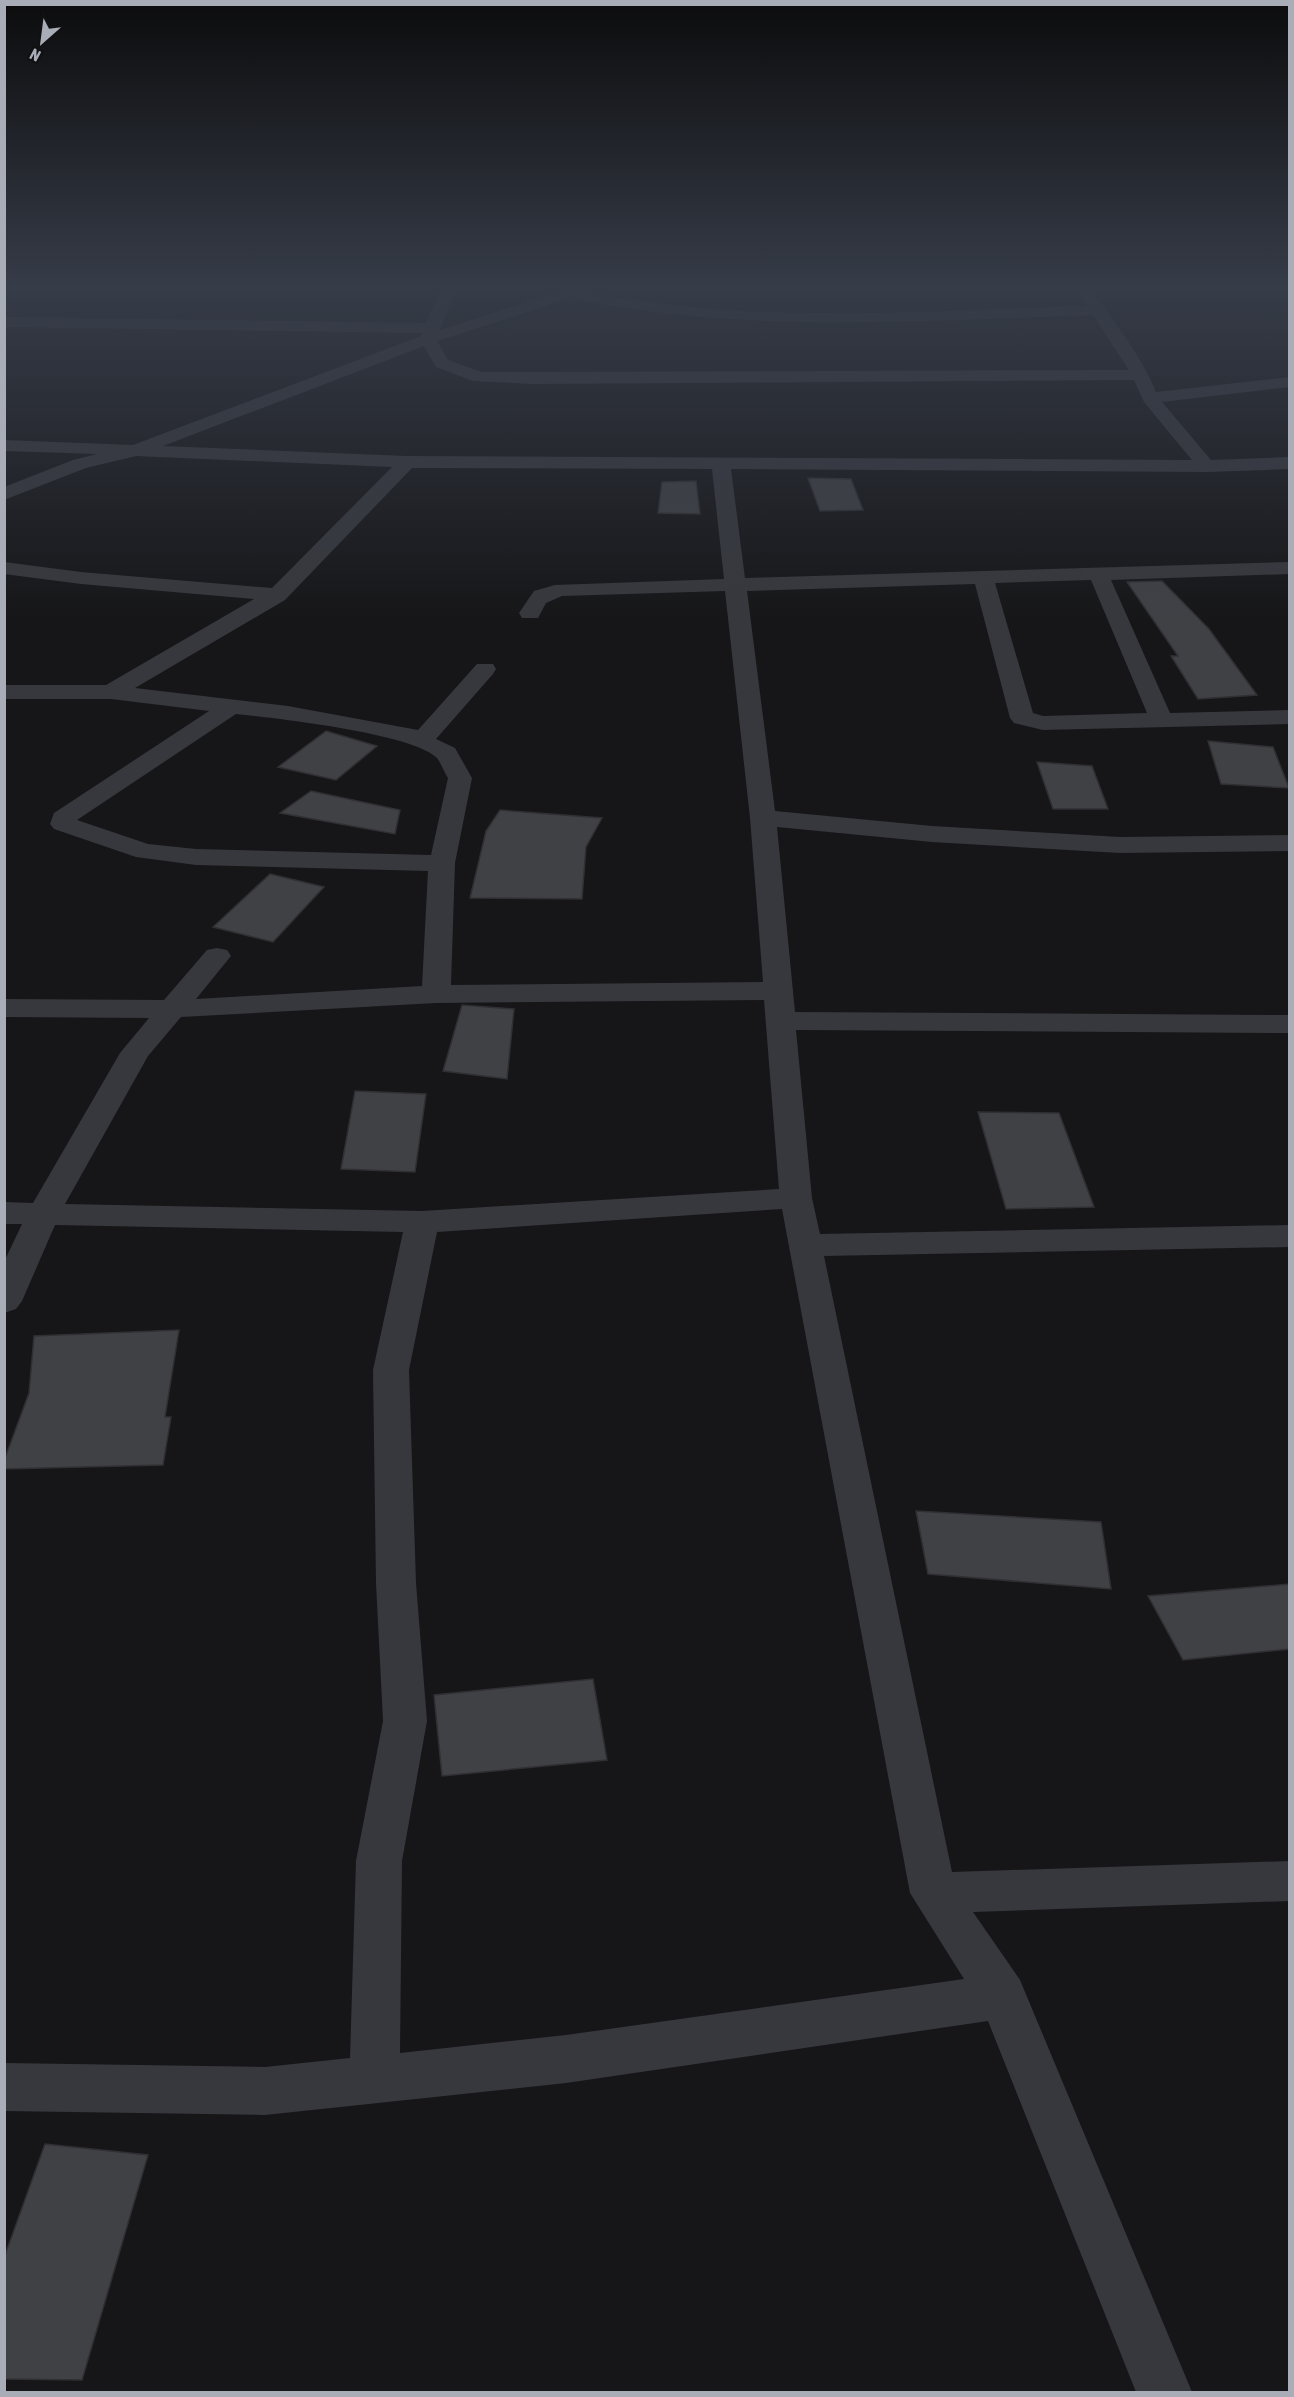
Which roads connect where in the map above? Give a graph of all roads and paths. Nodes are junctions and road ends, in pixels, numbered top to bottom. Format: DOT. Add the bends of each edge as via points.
graph roads {
  1 [pos="263,400"];
  2 [pos="1152,400"];
  3 [pos="4,445"];
  4 [pos="134,451"];
  5 [pos="407,462"];
  6 [pos="1290,463"];
  7 [pos="721,465"];
  8 [pos="1206,466"];
  9 [pos="4,494"];
  10 [pos="4,568"];
  11 [pos="1098,573"];
  12 [pos="1286,573"];
  13 [pos="983,576"];
  14 [pos="736,583"];
  15 [pos="277,595"];
  16 [pos="530,613"];
  17 [pos="485,669"];
  18 [pos="4,692"];
  19 [pos="111,692"];
  20 [pos="31,694"];
  21 [pos="232,706"];
  22 [pos="4,708"];
  23 [pos="1290,717"];
  24 [pos="1162,722"];
  25 [pos="422,740"];
  26 [pos="762,818"];
  27 [pos="1290,843"];
  28 [pos="442,863"];
  29 [pos="217,956"];
  30 [pos="436,994"];
  31 [pos="778,1006"];
  32 [pos="4,1008"];
  33 [pos="172,1009"];
  34 [pos="1290,1024"];
  35 [pos="796,1198"];
  36 [pos="44,1212"];
  37 [pos="4,1213"];
  38 [pos="422,1222"];
  39 [pos="1290,1236"];
  40 [pos="808,1245"];
  41 [pos="4,1301"];
  42 [pos="1290,1881"];
  43 [pos="933,1893"];
  44 [pos="1003,1996"];
  45 [pos="375,2079"];
  46 [pos="4,2086"];
  47 [pos="1164,2392"];
  1 -- 4 [label="street"];
  2 -- 8 [label="street"];
  3 -- 4 [label="street"];
  4 -- 5 [label="street"];
  4 -- 9 [label="street" via="80,464"];
  5 -- 7 [label="street"];
  5 -- 15 [label="street"];
  6 -- 8 [label="street"];
  7 -- 8 [label="street"];
  7 -- 14 [label="street"];
  10 -- 15 [label="street"];
  11 -- 12 [label="street"];
  11 -- 13 [label="street"];
  11 -- 24 [label="street"];
  13 -- 14 [label="street"];
  13 -- 24 [label="street" via="1022,718 1043,723"];
  14 -- 16 [label="street" via="541,593"];
  14 -- 26 [label="street"];
  15 -- 19 [label="street"];
  17 -- 25 [label="street"];
  18 -- 20 [label="street"];
  19 -- 20 [label="street"];
  19 -- 21 [label="street"];
  20 -- 22 [label="street"];
  21 -- 25 [label="street"];
  21 -- 28 [label="street" via="63,818 63,824 144,851 196,857"];
  23 -- 24 [label="street"];
  25 -- 28 [label="street" via="446,753 460,778"];
  26 -- 27 [label="street" via="932,834 1120,845"];
  26 -- 31 [label="street"];
  28 -- 30 [label="street"];
  29 -- 33 [label="street"];
  30 -- 31 [label="street"];
  30 -- 33 [label="street"];
  31 -- 34 [label="street" via="906,1020"];
  31 -- 35 [label="street"];
  32 -- 33 [label="street"];
  33 -- 36 [label="street" via="135,1053"];
  35 -- 38 [label="street"];
  35 -- 40 [label="street"];
  36 -- 37 [label="street"];
  36 -- 38 [label="street"];
  36 -- 41 [label="street"];
  38 -- 45 [label="street" via="391,1370 396,1583 405,1721 379,1861"];
  39 -- 40 [label="street"];
  40 -- 43 [label="street"];
  42 -- 43 [label="street"];
  43 -- 44 [label="street"];
  44 -- 45 [label="street" via="566,2059"];
  44 -- 47 [label="street"];
  45 -- 46 [label="street" via="264,2091"];
}
